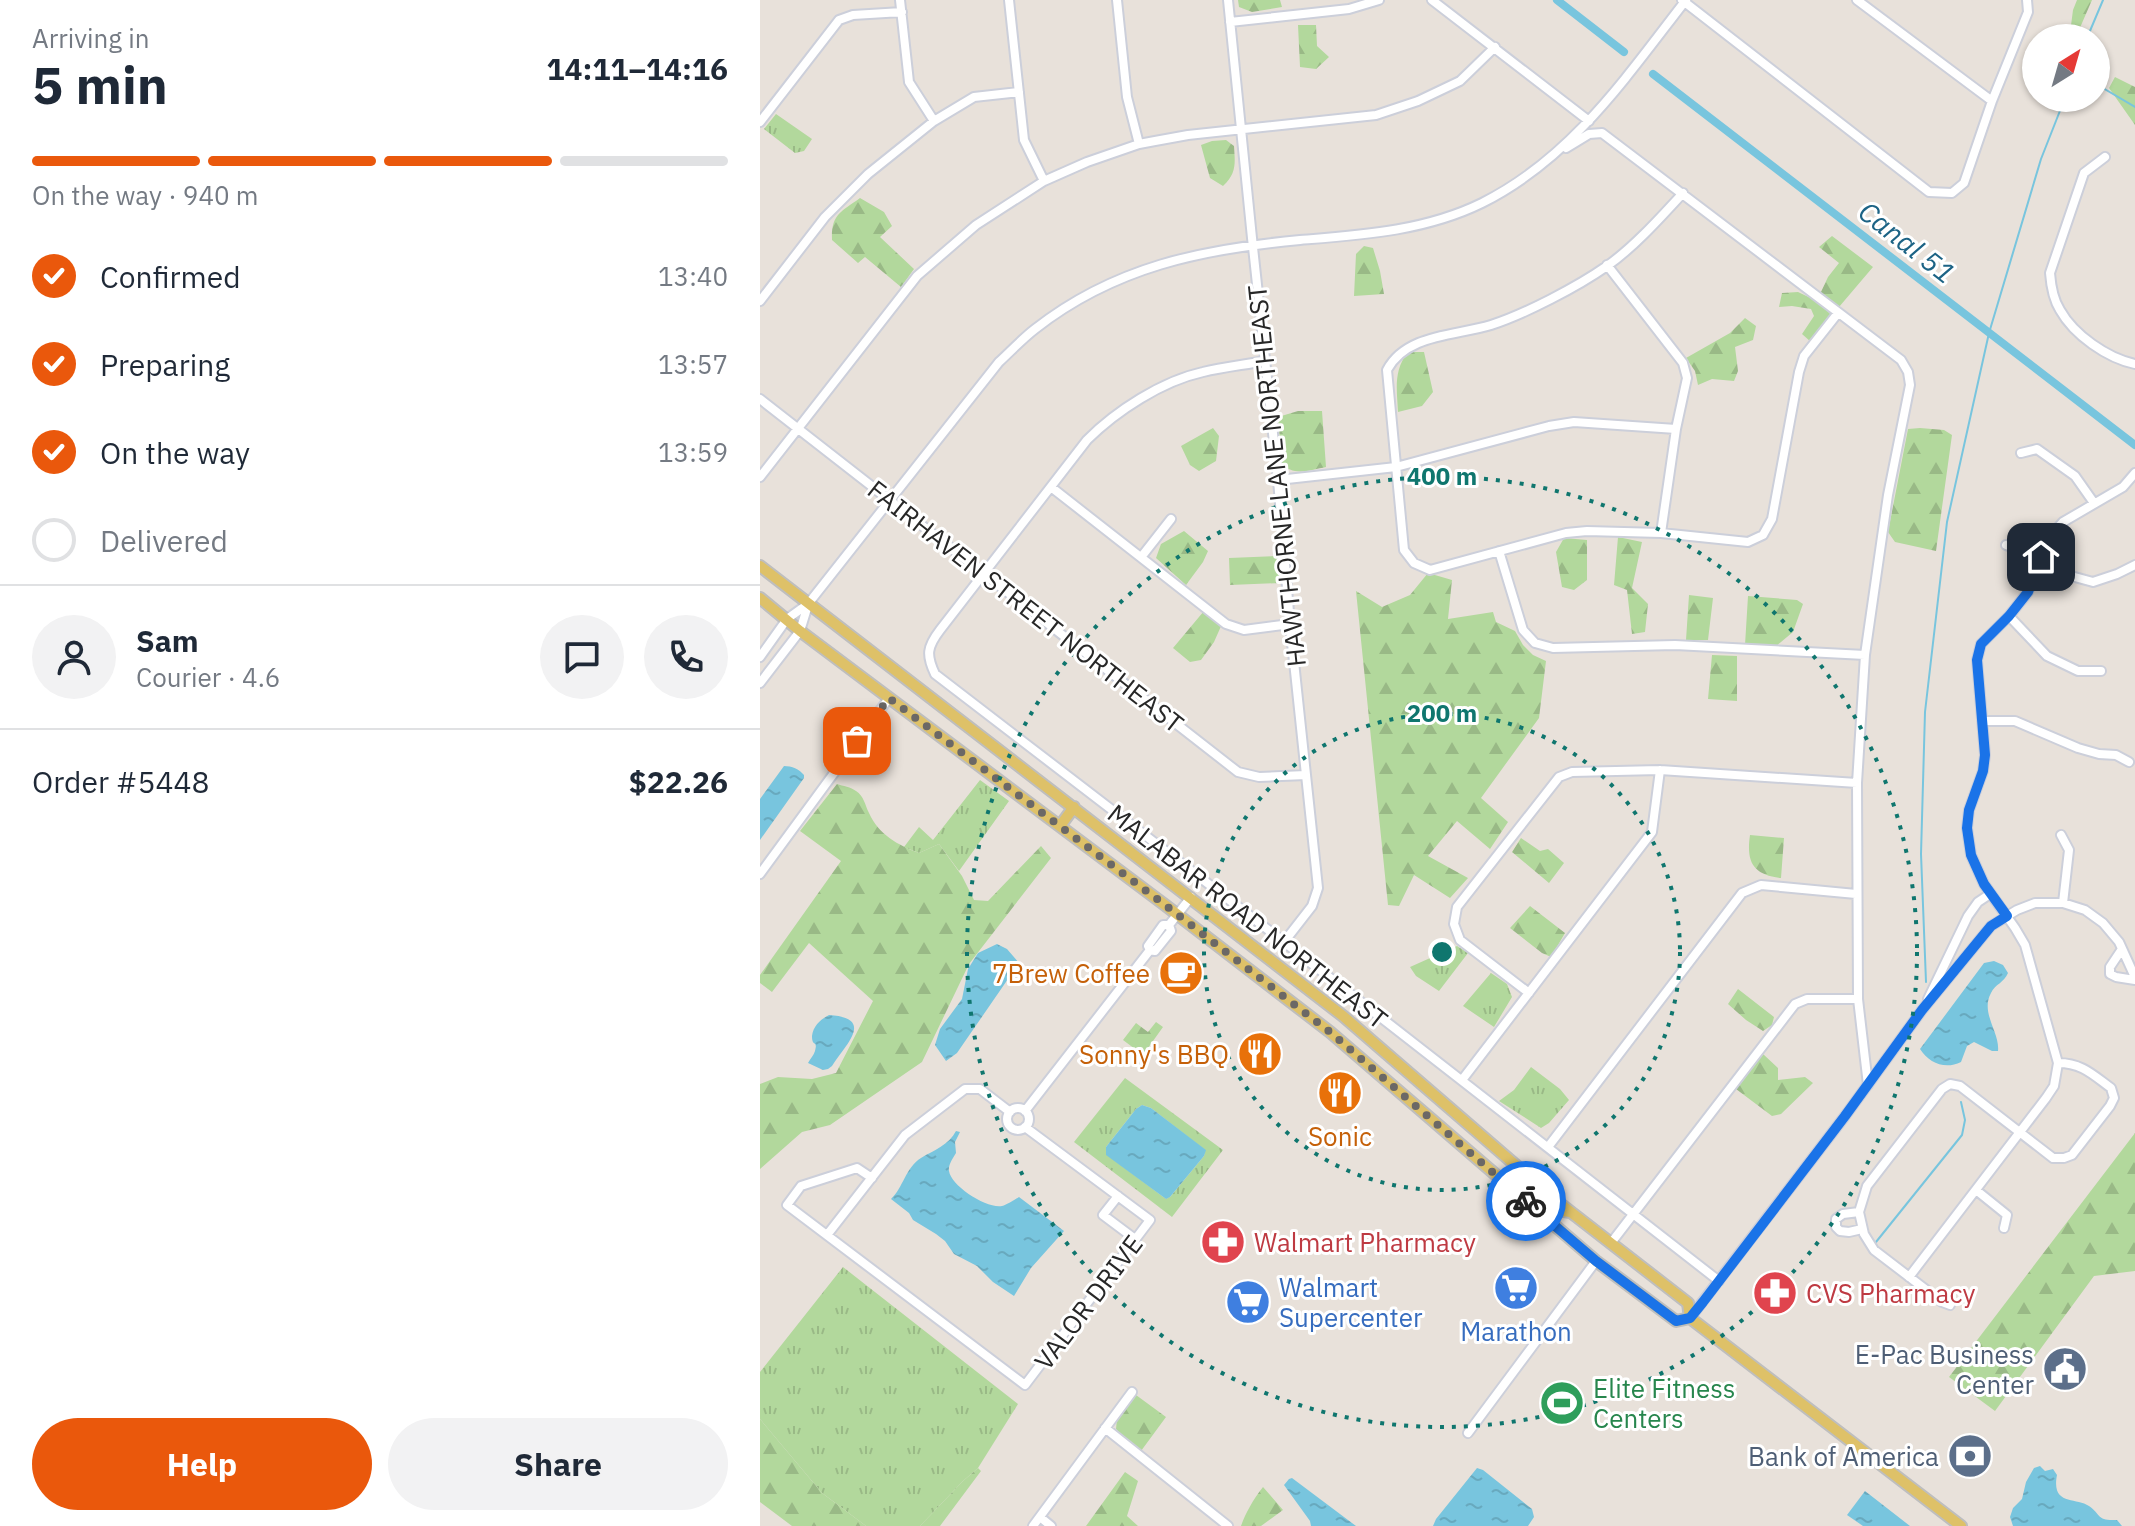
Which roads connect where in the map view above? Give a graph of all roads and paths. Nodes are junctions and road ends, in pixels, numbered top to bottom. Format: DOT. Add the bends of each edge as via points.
graph roads {
  1 [pos="900,0"];
  2 [pos="1009,0"];
  3 [pos="1117,0"];
  4 [pos="1228,0"];
  5 [pos="1379,0"];
  6 [pos="1432,0"];
  7 [pos="1857,0"];
  8 [pos="2027,0"];
  9 [pos="1684,1"];
  10 [pos="902,12"];
  11 [pos="1230,22"];
  12 [pos="1495,47"];
  13 [pos="1019,92"];
  14 [pos="1992,101"];
  15 [pos="934,121"];
  16 [pos="1589,121"];
  17 [pos="760,122"];
  18 [pos="1241,129"];
  19 [pos="1139,144"];
  20 [pos="1561,150"];
  21 [pos="2105,157"];
  22 [pos="1044,181"];
  23 [pos="1683,193"];
  24 [pos="1252,245"];
  25 [pos="1607,265"];
  26 [pos="760,301"];
  27 [pos="1838,313"];
  28 [pos="1265,361"];
  29 [pos="2135,364"];
  30 [pos="760,399"];
  31 [pos="798,429"];
  32 [pos="1676,429"];
  33 [pos="2021,453"];
  34 [pos="1396,467"];
  35 [pos="2135,473"];
  36 [pos="760,477"];
  37 [pos="1278,480"];
  38 [pos="1051,487"];
  39 [pos="890,500"];
  40 [pos="2094,503"];
  41 [pos="1171,519"];
  42 [pos="1661,533"];
  43 [pos="2006,545"];
  44 [pos="1499,551"];
  45 [pos="1142,556"];
  46 [pos="2041,557"];
  47 [pos="2135,565"];
  48 [pos="760,566"];
  49 [pos="2038,567"];
  50 [pos="984,572"];
  51 [pos="760,598"];
  52 [pos="808,604"];
  53 [pos="2009,616"];
  54 [pos="787,619"];
  55 [pos="1290,624"];
  56 [pos="800,631"];
  57 [pos="1865,655"];
  58 [pos="760,657"];
  59 [pos="2101,671"];
  60 [pos="760,683"];
  61 [pos="889,698"];
  62 [pos="1982,721"];
  63 [pos="2129,762"];
  64 [pos="1660,770"];
  65 [pos="1306,775"];
  66 [pos="1857,783"];
  67 [pos="1074,807"];
  68 [pos="1060,826"];
  69 [pos="2061,835"];
  70 [pos="760,874"];
  71 [pos="1856,894"];
  72 [pos="1990,894"];
  73 [pos="1191,897"];
  74 [pos="2063,903"];
  75 [pos="1178,915"];
  76 [pos="2007,916"];
  77 [pos="1284,942"];
  78 [pos="2122,949"];
  79 [pos="2131,963"];
  80 [pos="2135,979"];
  81 [pos="1529,993"];
  82 [pos="1858,999"];
  83 [pos="1922,1010"];
  84 [pos="2058,1063"];
  85 [pos="1462,1080"];
  86 [pos="1868,1085"];
  87 [pos="1025,1111"];
  88 [pos="1010,1112"];
  89 [pos="1025,1127"];
  90 [pos="2019,1132"];
  91 [pos="1548,1147"];
  92 [pos="872,1178"];
  93 [pos="1976,1190"];
  94 [pos="1118,1196"];
  95 [pos="1535,1209"];
  96 [pos="1572,1212"];
  97 [pos="1859,1212"];
  98 [pos="1632,1214"];
  99 [pos="2004,1228"];
  100 [pos="1862,1229"];
  101 [pos="827,1235"];
  102 [pos="1135,1239"];
  103 [pos="1611,1243"];
  104 [pos="1596,1261"];
  105 [pos="1909,1277"];
  106 [pos="1719,1281"];
  107 [pos="1950,1305"];
  108 [pos="1690,1318"];
  109 [pos="1132,1392"];
  110 [pos="1105,1428"];
  111 [pos="1468,1433"];
  112 [pos="1040,1517"];
  113 [pos="1033,1526"];
  114 [pos="1051,1526"];
  115 [pos="1228,1526"];
  116 [pos="1961,1526"];
  1 -- 10 [label="street"];
  2 -- 13 [label="street"];
  3 -- 19 [label="street" via="1127,97"];
  4 -- 11 [label="street, HAWTHORNE LANE NORTHEAST"];
  5 -- 11 [label="street" via="1349,9"];
  6 -- 12 [label="street"];
  7 -- 14 [label="street"];
  8 -- 14 [label="street" via="2028,12"];
  9 -- 14 [label="street" via="1929,192 1952,193 1964,183"];
  9 -- 16 [label="street"];
  10 -- 15 [label="street" via="909,82"];
  10 -- 17 [label="street" via="839,20"];
  11 -- 18 [label="street, HAWTHORNE LANE NORTHEAST"];
  12 -- 16 [label="street"];
  12 -- 18 [label="street" via="1460,81 1376,115"];
  13 -- 15 [label="street" via="974,97"];
  13 -- 22 [label="street" via="1024,140"];
  15 -- 26 [label="street" via="825,217"];
  16 -- 20 [label="street"];
  18 -- 19 [label="street"];
  18 -- 24 [label="street, HAWTHORNE LANE NORTHEAST"];
  19 -- 22 [label="street"];
  20 -- 23 [label="street" via="1589,134 1602,133"];
  20 -- 24 [label="street" via="1482,203 1436,220 1393,232"];
  21 -- 29 [label="street" via="2084,173 2050,273 2058,307 2070,325 2100,349"];
  22 -- 31 [label="street" via="976,225 917,276"];
  23 -- 25 [label="street"];
  23 -- 27 [label="street"];
  24 -- 28 [label="street, HAWTHORNE LANE NORTHEAST"];
  24 -- 39 [label="street" via="1144,268 1055,315 999,362"];
  25 -- 32 [label="street" via="1683,363 1687,378"];
  25 -- 34 [label="street" via="1550,299 1492,324 1411,345 1393,357 1387,370"];
  27 -- 42 [label="street" via="1804,356 1772,519 1763,535 1748,542"];
  27 -- 57 [label="street" via="1901,360 1910,385"];
  28 -- 37 [label="street, HAWTHORNE LANE NORTHEAST"];
  28 -- 38 [label="street" via="1200,372 1156,390 1088,439"];
  30 -- 31 [label="street, FAIRHAVEN STREET NORTHEAST"];
  31 -- 36 [label="street"];
  31 -- 39 [label="street, FAIRHAVEN STREET NORTHEAST"];
  32 -- 34 [label="street" via="1574,422"];
  32 -- 42 [label="street"];
  33 -- 40 [label="street" via="2037,449 2075,476"];
  34 -- 37 [label="street"];
  34 -- 44 [label="street" via="1404,550 1414,563 1430,570"];
  35 -- 40 [label="street" via="2123,487"];
  37 -- 55 [label="street, HAWTHORNE LANE NORTHEAST"];
  38 -- 45 [label="street"];
  38 -- 50 [label="street"];
  39 -- 50 [label="street, FAIRHAVEN STREET NORTHEAST"];
  39 -- 52 [label="street"];
  40 -- 46 [label="street" via="2063,522"];
  41 -- 45 [label="street"];
  42 -- 44 [label="street" via="1566,533"];
  43 -- 46 [label="street"];
  44 -- 57 [label="street" via="1523,630 1535,643 1553,648 1675,645"];
  45 -- 55 [label="street" via="1226,624 1244,630"];
  46 -- 49 [label="street"];
  47 -- 49 [label="street" via="2093,582"];
  48 -- 52 [label="main road, MALABAR ROAD NORTHEAST"];
  49 -- 53 [label="street" via="2028,592"];
  50 -- 65 [label="street, FAIRHAVEN STREET NORTHEAST" via="1238,772 1259,777"];
  50 -- 77 [label="street" via="933,638 929,662 935,674"];
  51 -- 54 [label="main road"];
  52 -- 54 [label="street"];
  52 -- 56 [label="street"];
  52 -- 67 [label="main road, MALABAR ROAD NORTHEAST"];
  53 -- 59 [label="street" via="2047,656 2078,671"];
  53 -- 62 [label="street" via="1981,644 1977,660"];
  54 -- 56 [label="main road"];
  54 -- 58 [label="street"];
  55 -- 65 [label="street, HAWTHORNE LANE NORTHEAST"];
  56 -- 60 [label="street"];
  56 -- 61 [label="main road"];
  57 -- 66 [label="street"];
  61 -- 68 [label="main road"];
  61 -- 70 [label="street"];
  62 -- 63 [label="street" via="2015,721 2078,748"];
  62 -- 72 [label="street" via="1983,771 1967,828 1971,855"];
  64 -- 66 [label="street"];
  64 -- 81 [label="street" via="1652,832"];
  64 -- 81 [label="street" via="1572,772 1559,777 1457,907 1454,924 1460,940"];
  65 -- 77 [label="street, HAWTHORNE LANE NORTHEAST" via="1318,888 1312,906"];
  66 -- 71 [label="street"];
  67 -- 68 [label="main road"];
  67 -- 73 [label="main road, MALABAR ROAD NORTHEAST"];
  68 -- 75 [label="main road"];
  69 -- 74 [label="street" via="2069,850"];
  71 -- 82 [label="street"];
  71 -- 91 [label="street" via="1761,885 1742,893"];
  72 -- 76 [label="street"];
  72 -- 83 [label="street" via="1968,916"];
  73 -- 75 [label="street"];
  73 -- 96 [label="main road, MALABAR ROAD NORTHEAST" via="1343,1016"];
  74 -- 76 [label="street" via="2035,903"];
  74 -- 78 [label="street" via="2103,923"];
  75 -- 87 [label="street" via="1169,925 1171,931 1155,951 1150,950"];
  75 -- 95 [label="main road" via="1330,1032"];
  76 -- 83 [label="street" via="1991,926"];
  76 -- 84 [label="street" via="2025,945"];
  77 -- 85 [label="street"];
  78 -- 79 [label="street"];
  78 -- 80 [label="street" via="2110,974"];
  79 -- 80 [label="street"];
  81 -- 85 [label="street"];
  82 -- 86 [label="street"];
  82 -- 98 [label="street" via="1807,999 1795,1004"];
  83 -- 86 [label="street"];
  84 -- 90 [label="street" via="2054,1086"];
  84 -- 90 [label="street" via="2074,1063 2111,1088 2110,1106 2072,1155 2064,1158 2053,1158"];
  85 -- 91 [label="street"];
  86 -- 106 [label="street"];
  87 -- 88 [label="street"];
  87 -- 89 [label="street"];
  88 -- 89 [label="street, VALOR DRIVE" via="1010,1126"];
  88 -- 92 [label="street, VALOR DRIVE" via="980,1089 965,1089 905,1135"];
  89 -- 94 [label="street, VALOR DRIVE"];
  90 -- 93 [label="street"];
  90 -- 97 [label="street" via="1960,1086 1950,1084 1867,1186"];
  91 -- 98 [label="street"];
  92 -- 101 [label="street, VALOR DRIVE"];
  92 -- 101 [label="street, VALOR DRIVE" via="857,1168 801,1186 787,1205"];
  93 -- 99 [label="street" via="2007,1215"];
  93 -- 105 [label="street"];
  94 -- 102 [label="street, VALOR DRIVE" via="1150,1220"];
  94 -- 102 [label="street" via="1103,1215"];
  95 -- 96 [label="main road"];
  95 -- 104 [label="main road"];
  96 -- 103 [label="main road, MALABAR ROAD NORTHEAST"];
  97 -- 100 [label="street"];
  97 -- 100 [label="street" via="1843,1214 1836,1227"];
  98 -- 103 [label="street"];
  98 -- 106 [label="street"];
  100 -- 105 [label="street" via="1874,1250"];
  101 -- 102 [label="street, VALOR DRIVE" via="1025,1385"];
  103 -- 108 [label="main road, MALABAR ROAD NORTHEAST" via="1688,1303"];
  104 -- 108 [label="main road" via="1676,1321"];
  104 -- 111 [label="street"];
  105 -- 107 [label="street"];
  106 -- 108 [label="street"];
  108 -- 116 [label="main road"];
  109 -- 110 [label="street"];
  110 -- 112 [label="street"];
  110 -- 115 [label="street"];
  112 -- 113 [label="street"];
  112 -- 114 [label="street"];
}
